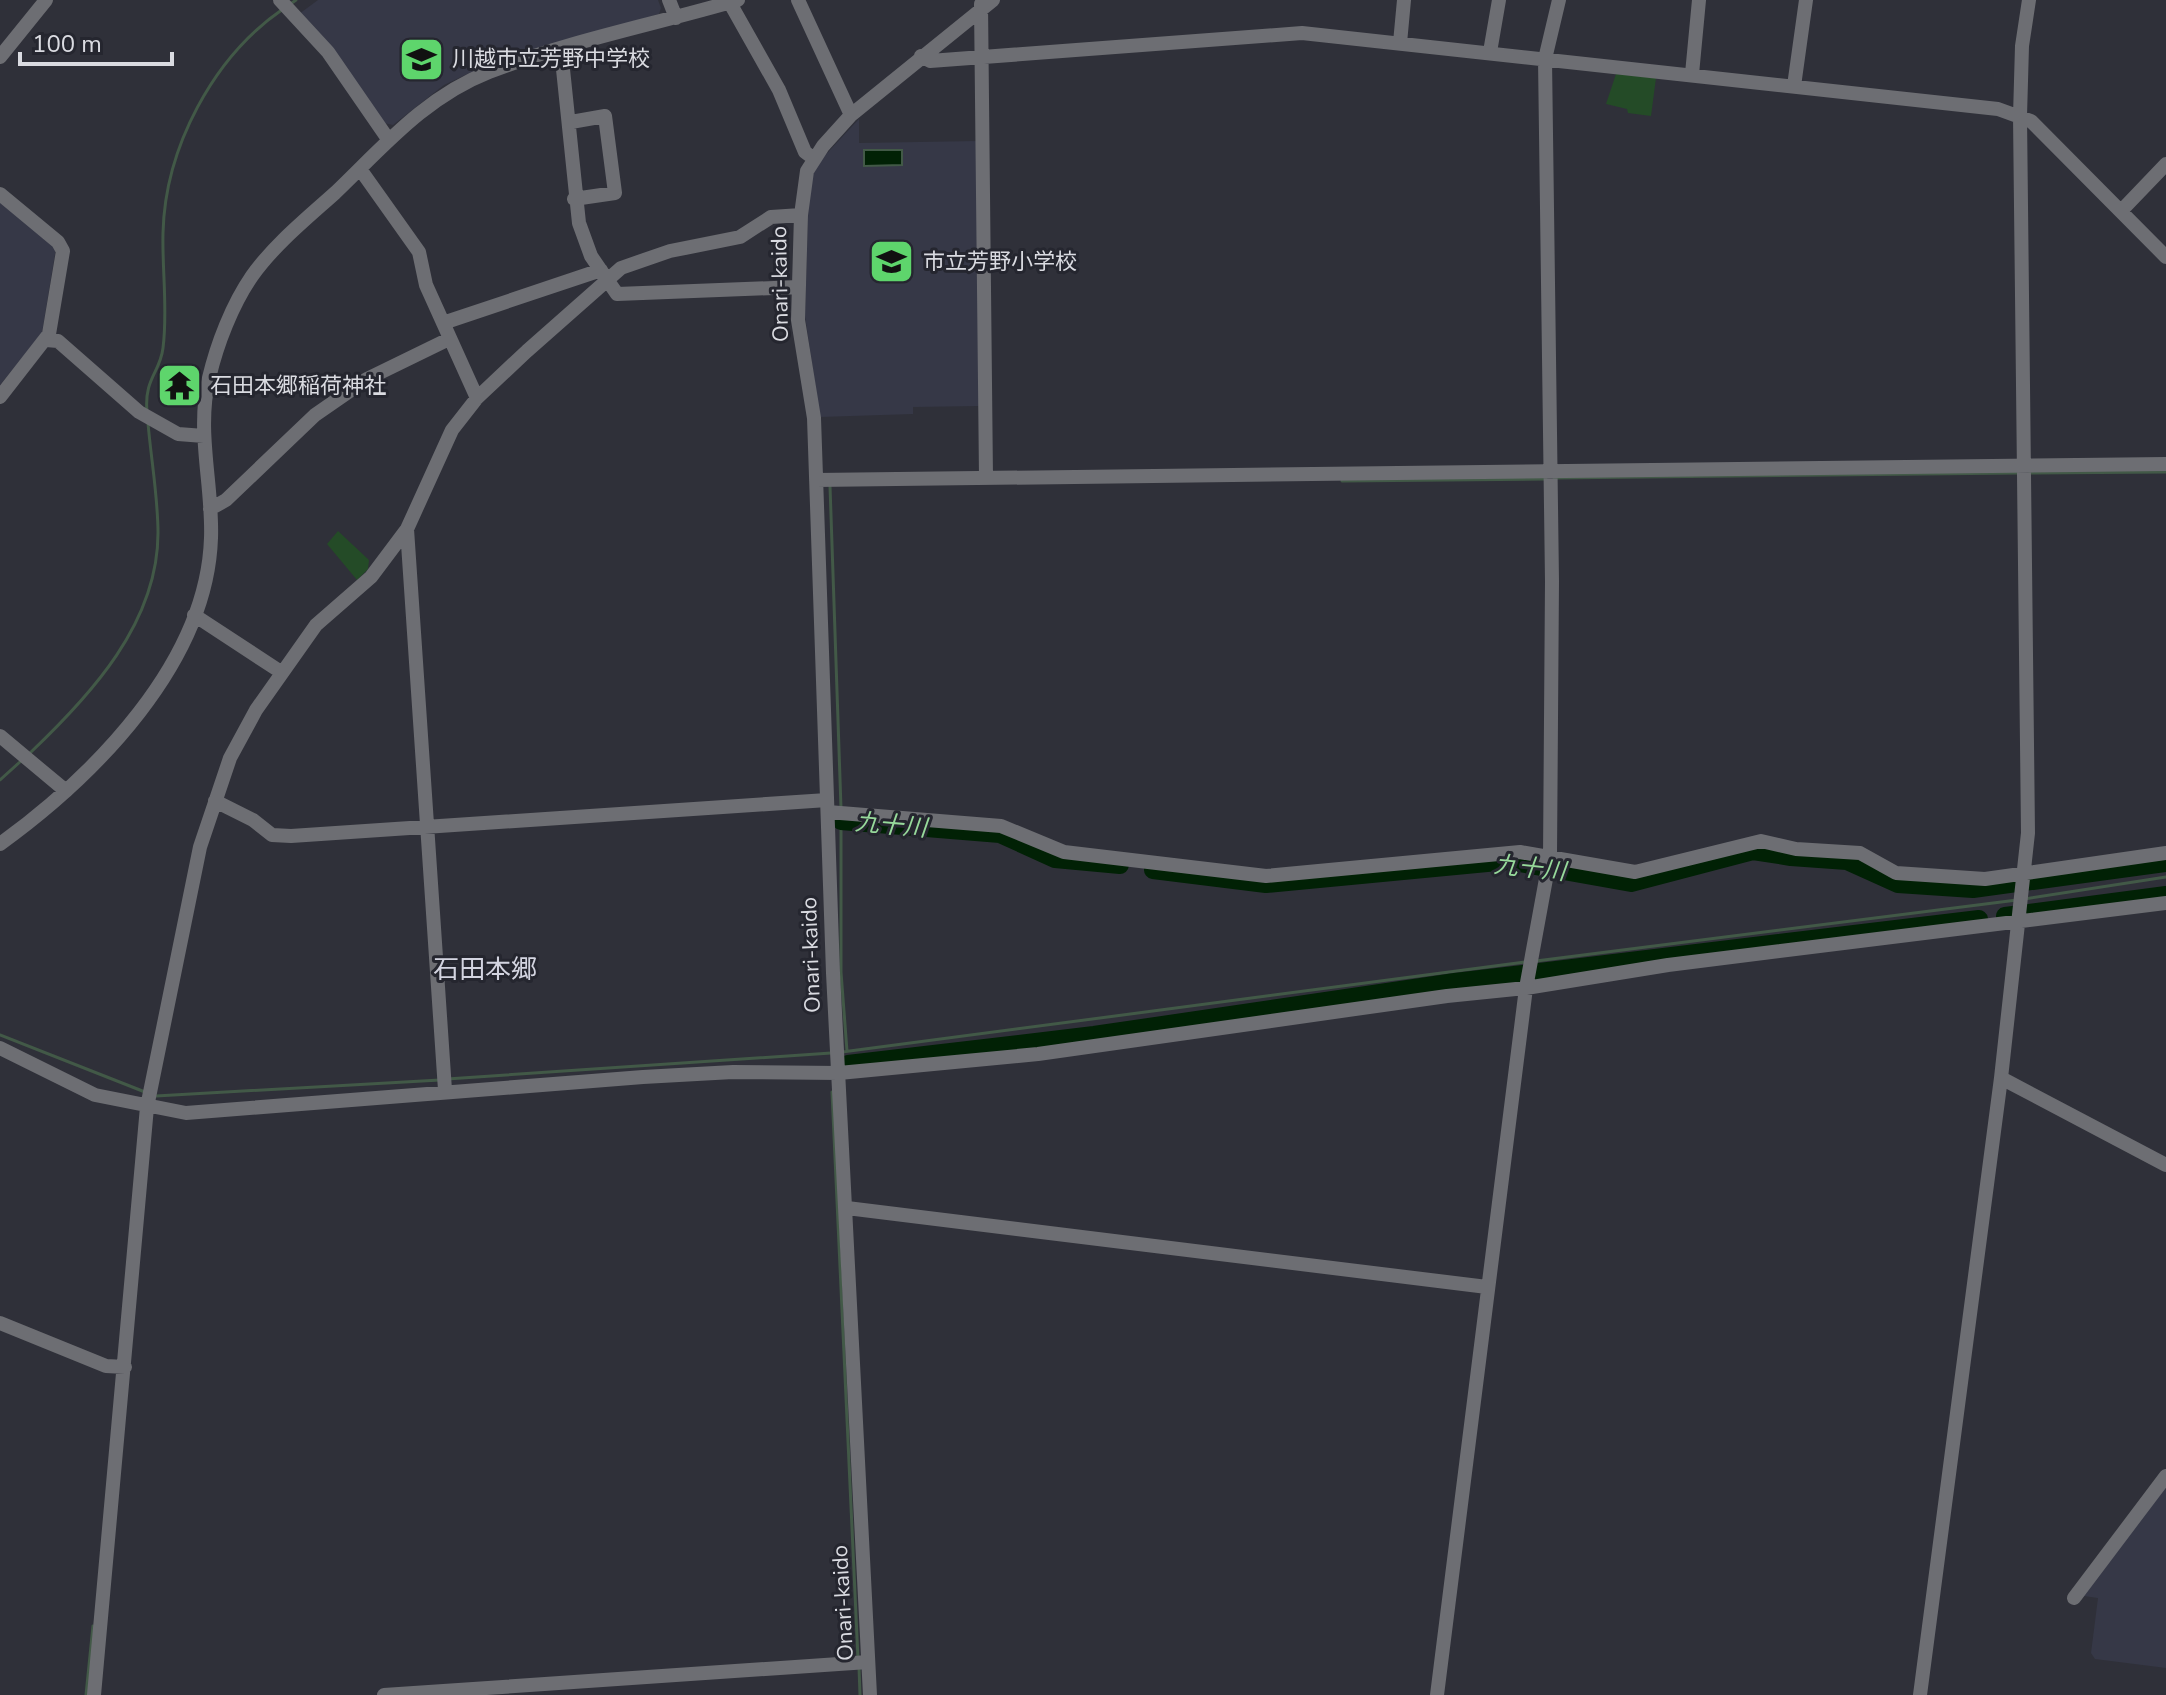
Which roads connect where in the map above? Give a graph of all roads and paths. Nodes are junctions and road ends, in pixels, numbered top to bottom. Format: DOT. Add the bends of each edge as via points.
graph roads {
  1 [pos="46,0"];
  2 [pos="280,0"];
  3 [pos="669,0"];
  4 [pos="798,0"];
  5 [pos="1404,0"];
  6 [pos="1499,0"];
  7 [pos="1559,0"];
  8 [pos="1699,0"];
  9 [pos="1806,0"];
  10 [pos="2029,0"];
  11 [pos="734,1"];
  12 [pos="985,3"];
  13 [pos="676,18"];
  14 [pos="1400,43"];
  15 [pos="561,50"];
  16 [pos="1490,52"];
  17 [pos="921,56"];
  18 [pos="0,57"];
  19 [pos="982,58"];
  20 [pos="1545,59"];
  21 [pos="1692,74"];
  22 [pos="1794,86"];
  23 [pos="851,115"];
  24 [pos="2020,116"];
  25 [pos="571,122"];
  26 [pos="388,139"];
  27 [pos="813,158"];
  28 [pos="2166,164"];
  29 [pos="360,169"];
  30 [pos="0,194"];
  31 [pos="574,199"];
  32 [pos="2122,210"];
  33 [pos="801,215"];
  34 [pos="2166,257"];
  35 [pos="605,273"];
  36 [pos="798,287"];
  37 [pos="443,323"];
  38 [pos="449,339"];
  39 [pos="46,340"];
  40 [pos="0,397"];
  41 [pos="477,398"];
  42 [pos="204,436"];
  43 [pos="2166,464"];
  44 [pos="2024,465"];
  45 [pos="1550,471"];
  46 [pos="986,478"];
  47 [pos="816,480"];
  48 [pos="210,509"];
  49 [pos="407,529"];
  50 [pos="194,615"];
  51 [pos="281,672"];
  52 [pos="0,736"];
  53 [pos="66,791"];
  54 [pos="215,801"];
  55 [pos="827,806"];
  56 [pos="428,827"];
  57 [pos="0,844"];
  58 [pos="2166,853"];
  59 [pos="1550,857"];
  60 [pos="2023,874"];
  61 [pos="2166,903"];
  62 [pos="2020,922"];
  63 [pos="1526,988"];
  64 [pos="0,1048"];
  65 [pos="839,1073"];
  66 [pos="2001,1078"];
  67 [pos="445,1090"];
  68 [pos="147,1107"];
  69 [pos="2166,1165"];
  70 [pos="847,1208"];
  71 [pos="1487,1287"];
  72 [pos="0,1323"];
  73 [pos="125,1367"];
  74 [pos="2166,1476"];
  75 [pos="2074,1598"];
  76 [pos="862,1663"];
  77 [pos="94,1695"];
  78 [pos="384,1695"];
  79 [pos="870,1695"];
  80 [pos="1437,1695"];
  81 [pos="1920,1695"];
  1 -- 18 [label="street"];
  2 -- 26 [label="street" via="328,52"];
  3 -- 13 [label="street"];
  4 -- 23 [label="street"];
  5 -- 14 [label="street"];
  6 -- 16 [label="street"];
  7 -- 20 [label="street"];
  8 -- 21 [label="street"];
  9 -- 22 [label="street"];
  10 -- 24 [label="street"];
  11 -- 13 [label="street"];
  11 -- 27 [label="street" via="805,152"];
  12 -- 17 [label="street"];
  12 -- 19 [label="street"];
  13 -- 15 [label="street"];
  14 -- 16 [label="street"];
  14 -- 19 [label="street" via="1289,33"];
  15 -- 25 [label="street"];
  15 -- 26 [label="street" via="488,72 410,119"];
  16 -- 20 [label="street"];
  17 -- 19 [label="street" via="930,61"];
  17 -- 23 [label="street"];
  19 -- 46 [label="street"];
  20 -- 21 [label="street"];
  20 -- 45 [label="street"];
  21 -- 22 [label="street"];
  22 -- 24 [label="street" via="1998,109"];
  23 -- 27 [label="street"];
  24 -- 32 [label="street"];
  24 -- 44 [label="street"];
  25 -- 31 [label="street"];
  25 -- 31 [label="street" via="605,116 615,193"];
  26 -- 29 [label="street"];
  27 -- 33 [label="street, Onari-kaido"];
  28 -- 32 [label="street"];
  29 -- 37 [label="street" via="419,252"];
  29 -- 42 [label="street" via="264,261 239,297 209,379"];
  30 -- 39 [label="street" via="63,251"];
  31 -- 35 [label="street" via="591,256"];
  32 -- 34 [label="street"];
  33 -- 35 [label="street" via="771,217 740,237 670,251"];
  33 -- 36 [label="street, Onari-kaido"];
  35 -- 36 [label="street" via="617,294 625,296"];
  35 -- 37 [label="street"];
  35 -- 41 [label="street"];
  36 -- 47 [label="street, Onari-kaido"];
  37 -- 38 [label="street"];
  38 -- 41 [label="street"];
  38 -- 48 [label="street" via="367,379 315,415"];
  39 -- 40 [label="street"];
  39 -- 42 [label="street" via="58,341 139,412 178,434"];
  41 -- 49 [label="street" via="452,430"];
  42 -- 48 [label="street"];
  43 -- 44 [label="street"];
  44 -- 45 [label="street"];
  44 -- 60 [label="street" via="2028,833"];
  45 -- 46 [label="street"];
  45 -- 59 [label="street"];
  46 -- 47 [label="street"];
  47 -- 55 [label="street, Onari-kaido"];
  48 -- 50 [label="street" via="209,567"];
  49 -- 51 [label="street" via="371,577 316,625"];
  49 -- 56 [label="street"];
  50 -- 51 [label="street"];
  50 -- 53 [label="street" via="135,721"];
  51 -- 54 [label="street" via="240,738"];
  52 -- 53 [label="street"];
  53 -- 57 [label="street"];
  54 -- 56 [label="street" via="272,835"];
  54 -- 68 [label="street" via="180,934"];
  55 -- 56 [label="street"];
  55 -- 59 [label="street" via="1001,826 1064,852 1266,876 1520,852"];
  55 -- 65 [label="street, Onari-kaido"];
  56 -- 67 [label="street"];
  58 -- 60 [label="street"];
  59 -- 60 [label="street" via="1635,872 1761,841 1860,853 1896,873 1985,879"];
  59 -- 63 [label="street"];
  60 -- 62 [label="street"];
  61 -- 62 [label="street"];
  62 -- 63 [label="street"];
  62 -- 66 [label="street"];
  63 -- 65 [label="street" via="1038,1054"];
  63 -- 71 [label="street"];
  64 -- 68 [label="street" via="79,1089"];
  65 -- 67 [label="street" via="733,1072"];
  65 -- 70 [label="street, Onari-kaido"];
  66 -- 69 [label="street"];
  66 -- 81 [label="street"];
  67 -- 68 [label="street" via="209,1113"];
  68 -- 73 [label="street"];
  70 -- 71 [label="street"];
  70 -- 76 [label="street, Onari-kaido"];
  71 -- 80 [label="street"];
  72 -- 73 [label="street" via="106,1366"];
  73 -- 77 [label="street"];
  74 -- 75 [label="street"];
  76 -- 78 [label="street"];
  76 -- 79 [label="street, Onari-kaido"];
}
